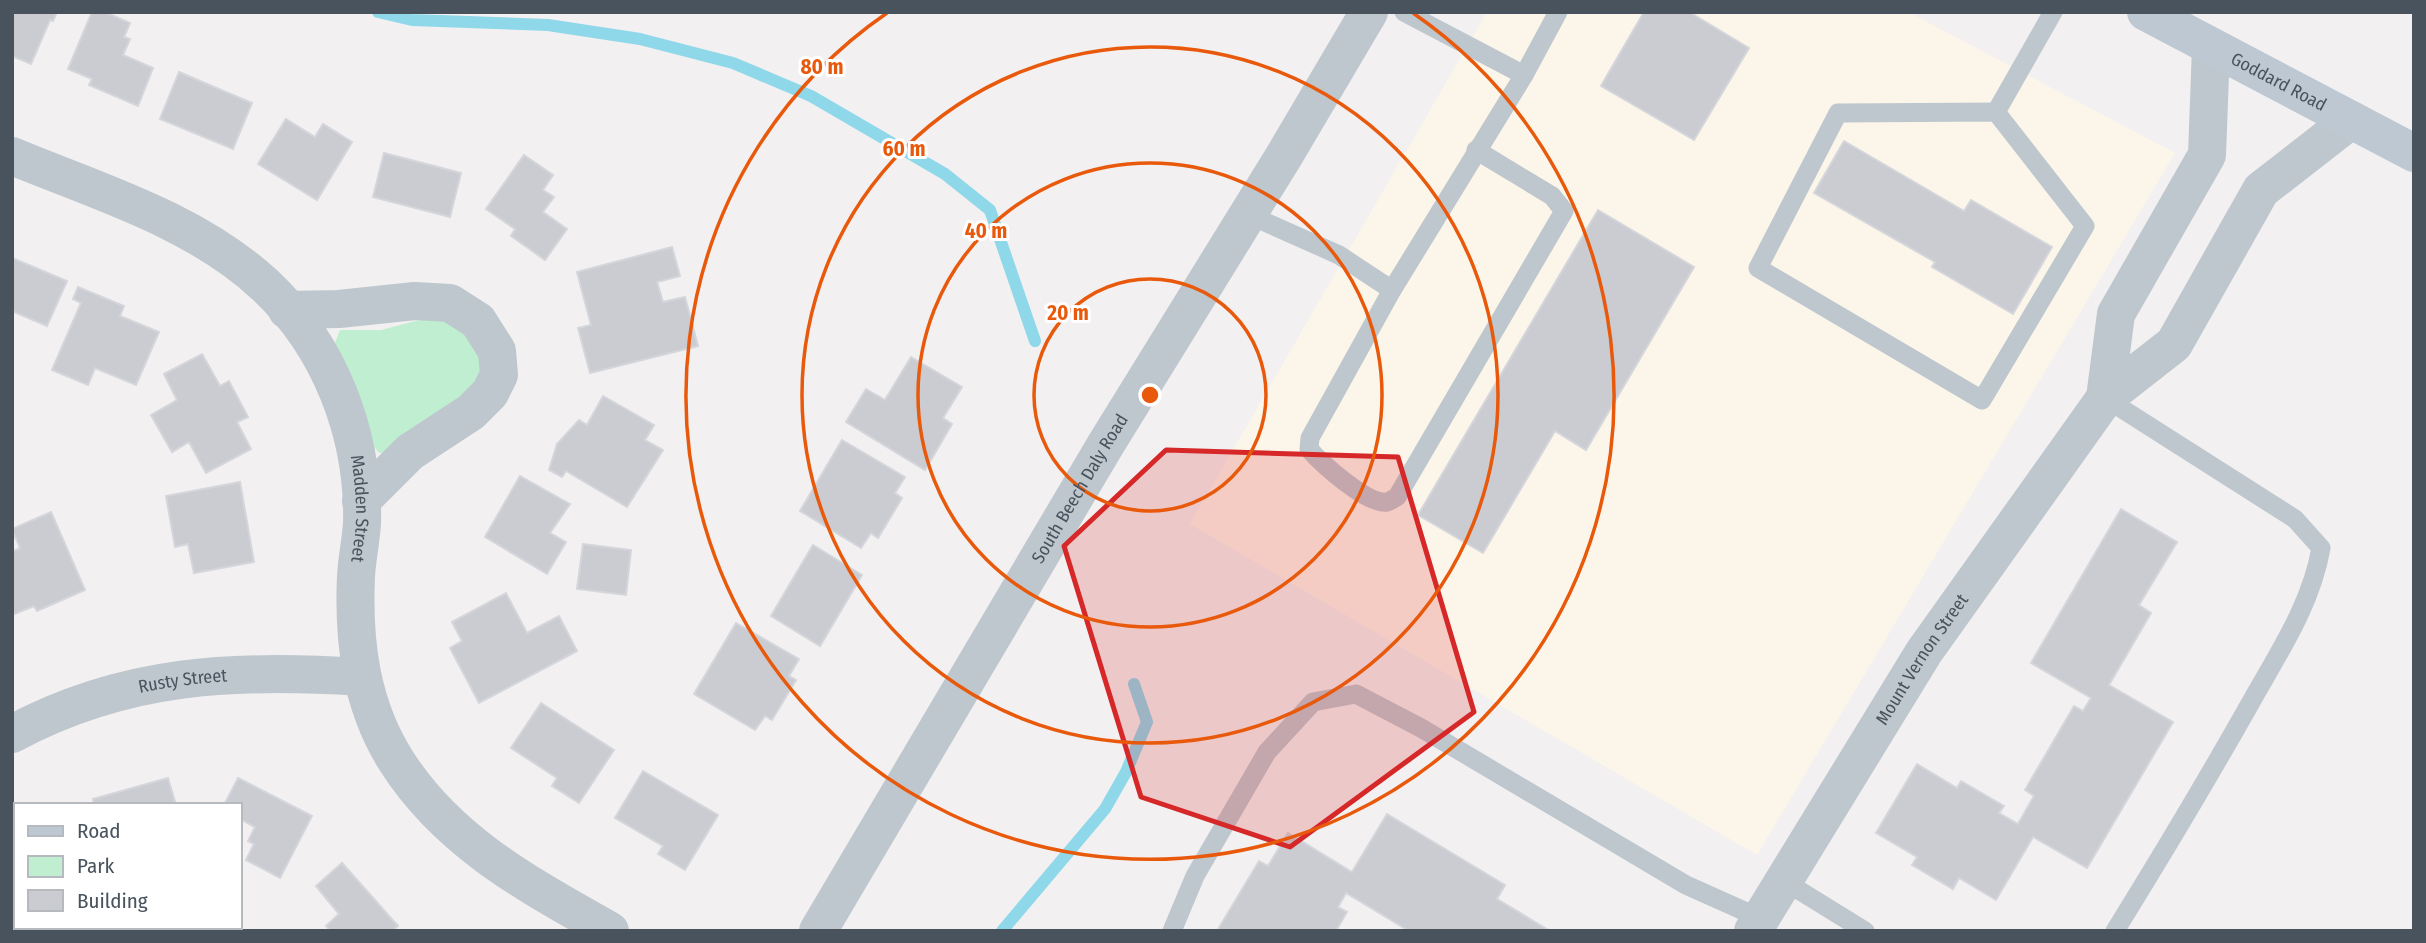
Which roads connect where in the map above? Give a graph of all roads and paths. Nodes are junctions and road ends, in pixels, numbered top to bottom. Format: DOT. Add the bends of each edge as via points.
graph roads {
  1 [pos="1369,12"];
  2 [pos="1404,12"];
  3 [pos="1558,12"];
  4 [pos="2053,12"];
  5 [pos="2167,17"];
  6 [pos="2211,47"];
  7 [pos="1524,75"];
  8 [pos="1996,112"];
  9 [pos="2351,120"];
  10 [pos="1476,150"];
  11 [pos="2414,153"];
  12 [pos="12,156"];
  13 [pos="1247,214"];
  14 [pos="1392,290"];
  15 [pos="287,310"];
  16 [pos="2105,398"];
  17 [pos="361,501"];
  18 [pos="361,677"];
  19 [pos="12,734"];
  20 [pos="1784,881"];
  21 [pos="1757,925"];
  22 [pos="610,931"];
  23 [pos="818,931"];
  24 [pos="1172,931"];
  25 [pos="1865,931"];
  26 [pos="2115,931"];
  1 -- 13 [label="street, South Beech Daly Road"];
  2 -- 7 [label="lane"];
  3 -- 7 [label="lane"];
  4 -- 8 [label="lane"];
  5 -- 6 [label="main road, Goddard Road"];
  6 -- 9 [label="main road, Goddard Road"];
  6 -- 16 [label="street, Mount Vernon Street" via="2207,155 2116,314"];
  7 -- 10 [label="lane"];
  8 -- 8 [label="lane" via="1838,113 1758,268 1982,400 2085,226"];
  9 -- 11 [label="main road, Goddard Road"];
  9 -- 16 [label="street, Mount Vernon Street" via="2261,190 2174,344"];
  10 -- 14 [label="lane"];
  10 -- 14 [label="lane" via="1552,196 1564,211 1397,497 1387,502 1374,500 1323,466 1309,449 1310,438"];
  12 -- 15 [label="street, Madden Street" via="173,223 217,247"];
  13 -- 14 [label="lane" via="1339,255"];
  13 -- 23 [label="street, South Beech Daly Road"];
  15 -- 17 [label="street, Madden Street" via="315,346 346,413 356,449"];
  15 -- 17 [label="street" via="450,303 478,321 497,351 499,375 490,393 471,412 410,452"];
  16 -- 20 [label="street, Mount Vernon Street" via="1924,652"];
  16 -- 26 [label="lane" via="2295,519 2321,548 2315,580 2300,616 2193,806"];
  17 -- 18 [label="street, Madden Street" via="355,627"];
  18 -- 19 [label="street, Rusty Street" via="273,671 194,676 116,691 46,716"];
  18 -- 22 [label="street, Madden Street" via="376,723 397,762 429,805 466,842 508,873"];
  20 -- 21 [label="street, Mount Vernon Street"];
  20 -- 25 [label="lane"];
  21 -- 24 [label="lane" via="1356,694 1313,702 1268,752 1195,876"];
}
